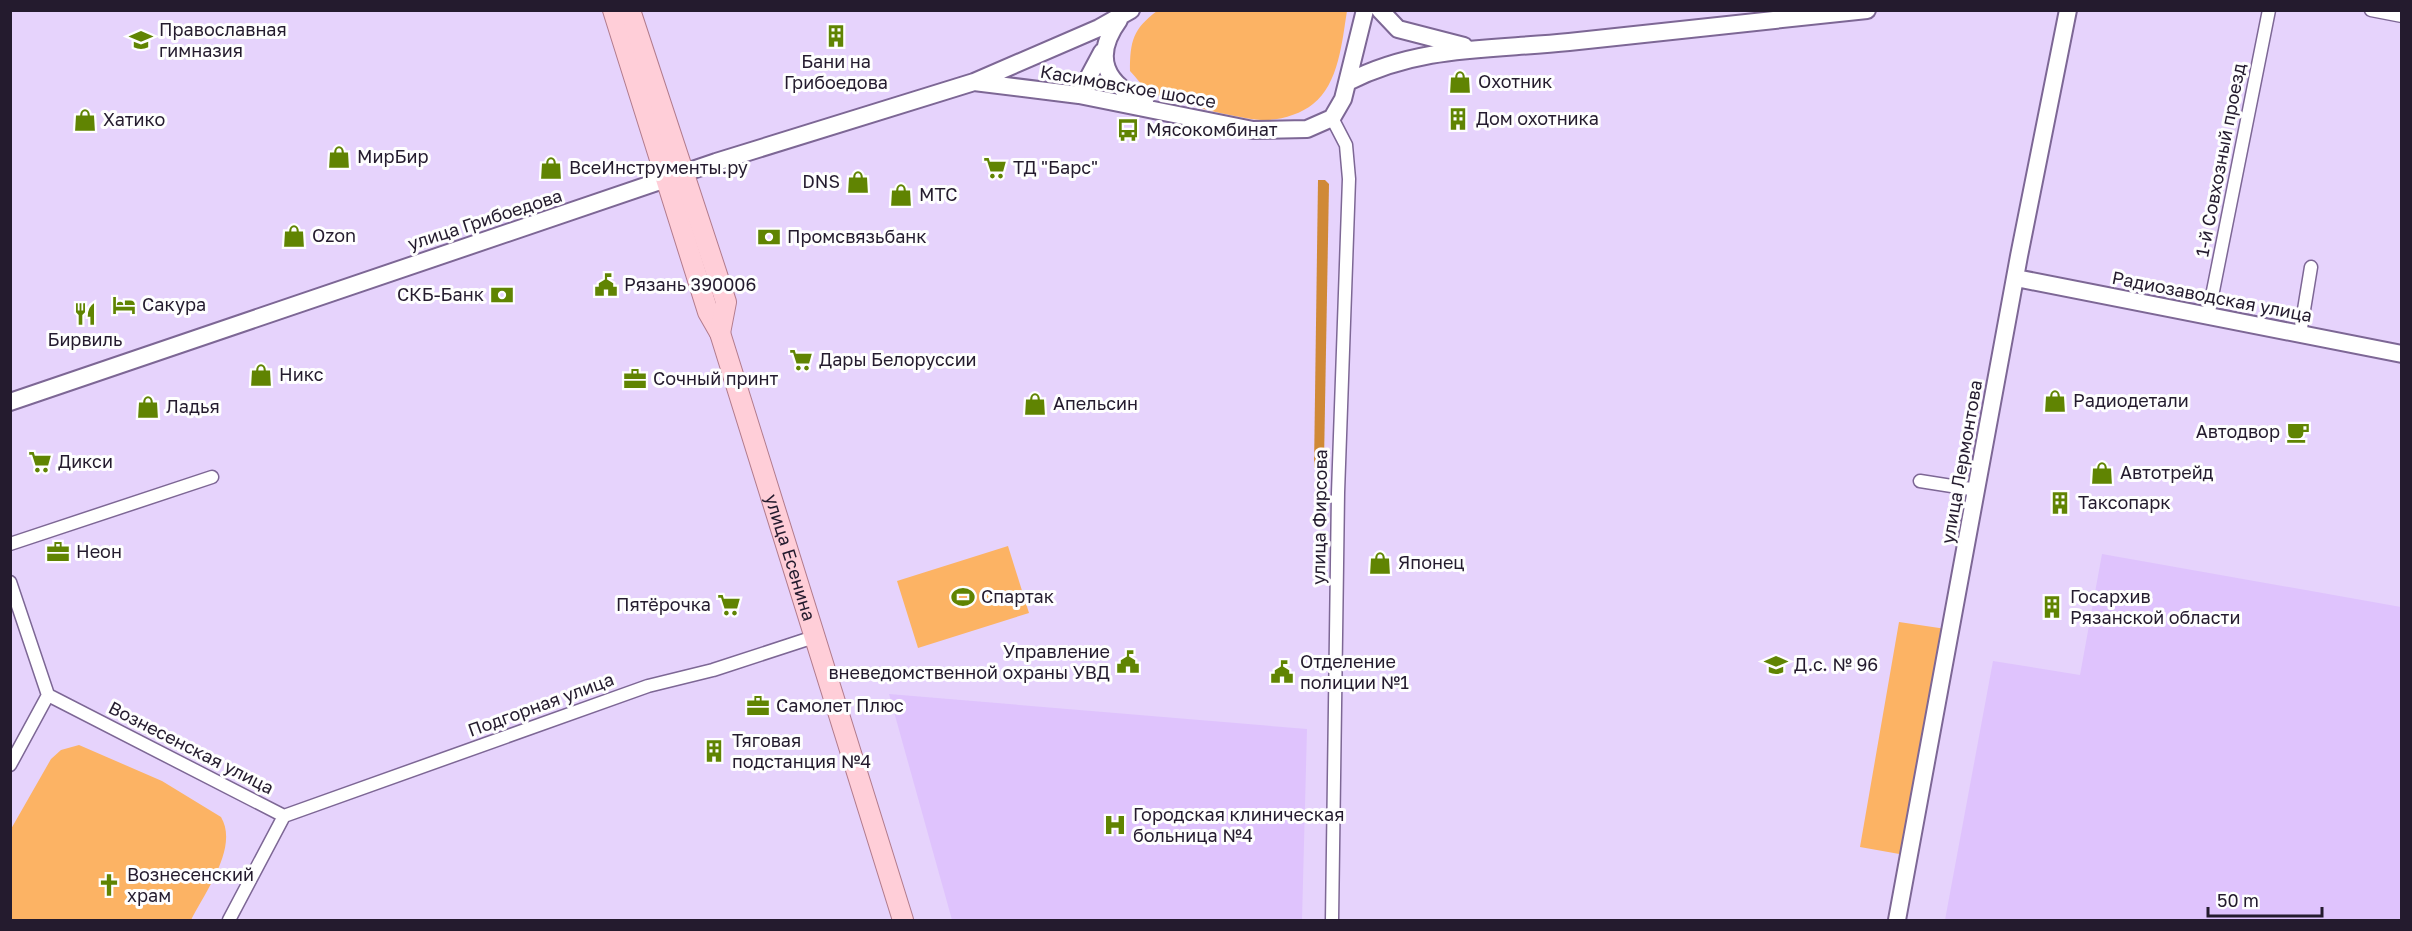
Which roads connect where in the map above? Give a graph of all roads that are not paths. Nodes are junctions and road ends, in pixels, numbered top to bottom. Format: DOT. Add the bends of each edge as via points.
graph roads {
  1 [pos="613,10"];
  2 [pos="630,10"];
  3 [pos="1365,10"];
  4 [pos="1380,10"];
  5 [pos="1867,10"];
  6 [pos="2068,10"];
  7 [pos="2269,10"];
  8 [pos="2371,10"];
  9 [pos="1126,13"];
  10 [pos="2402,16"];
  11 [pos="1099,28"];
  12 [pos="1471,47"];
  13 [pos="1102,52"];
  14 [pos="974,82"];
  15 [pos="1348,82"];
  16 [pos="1079,95"];
  17 [pos="1168,112"];
  18 [pos="1332,118"];
  19 [pos="674,177"];
  20 [pos="2311,267"];
  21 [pos="2016,278"];
  22 [pos="2208,316"];
  23 [pos="2300,334"];
  24 [pos="2402,354"];
  25 [pos="10,402"];
  26 [pos="212,477"];
  27 [pos="1920,481"];
  28 [pos="1977,490"];
  29 [pos="10,544"];
  30 [pos="10,582"];
  31 [pos="814,637"];
  32 [pos="48,695"];
  33 [pos="10,765"];
  34 [pos="284,816"];
  35 [pos="229,921"];
  36 [pos="903,921"];
  37 [pos="1332,921"];
  38 [pos="1897,921"];
  1 -- 19 [label="main road, улица Есенина"];
  2 -- 19 [label="main road, улица Есенина"];
  3 -- 15 [label="street"];
  4 -- 12 [label="street" via="1398,29"];
  5 -- 12 [label="street" via="1563,43"];
  6 -- 21 [label="street, улица Лермонтова"];
  7 -- 22 [label="street, 1-й Совхозный проезд"];
  8 -- 10 [label="street"];
  9 -- 11 [label="street, Касимовское шоссе"];
  9 -- 13 [label="street" via="1107,36"];
  11 -- 13 [label="street"];
  11 -- 14 [label="street, Касимовское шоссе"];
  12 -- 15 [label="street" via="1395,62"];
  13 -- 16 [label="street"];
  13 -- 17 [label="street" via="1110,74 1125,93"];
  14 -- 16 [label="street, Касимовское шоссе"];
  14 -- 19 [label="street, улица Грибоедова"];
  15 -- 18 [label="street"];
  16 -- 17 [label="street, Касимовское шоссе"];
  17 -- 18 [label="street, Касимовское шоссе" via="1253,130 1307,129"];
  18 -- 37 [label="street, улица Фирсова" via="1346,145 1349,179 1338,493"];
  19 -- 25 [label="street, улица Грибоедова"];
  19 -- 31 [label="main road, улица Есенина" via="708,312 720,333"];
  20 -- 23 [label="street"];
  21 -- 22 [label="street, Радиозаводская улица"];
  21 -- 28 [label="street, улица Лермонтова"];
  22 -- 23 [label="street, Радиозаводская улица"];
  23 -- 24 [label="street, Радиозаводская улица"];
  26 -- 29 [label="street"];
  27 -- 28 [label="street"];
  28 -- 38 [label="street, улица Лермонтова"];
  30 -- 32 [label="street"];
  31 -- 34 [label="street, Подгорная улица" via="713,670 648,686"];
  31 -- 36 [label="main road, улица Есенина"];
  32 -- 33 [label="street"];
  32 -- 34 [label="street, Вознесенская улица"];
  34 -- 35 [label="street, Вознесенская улица"];
}
